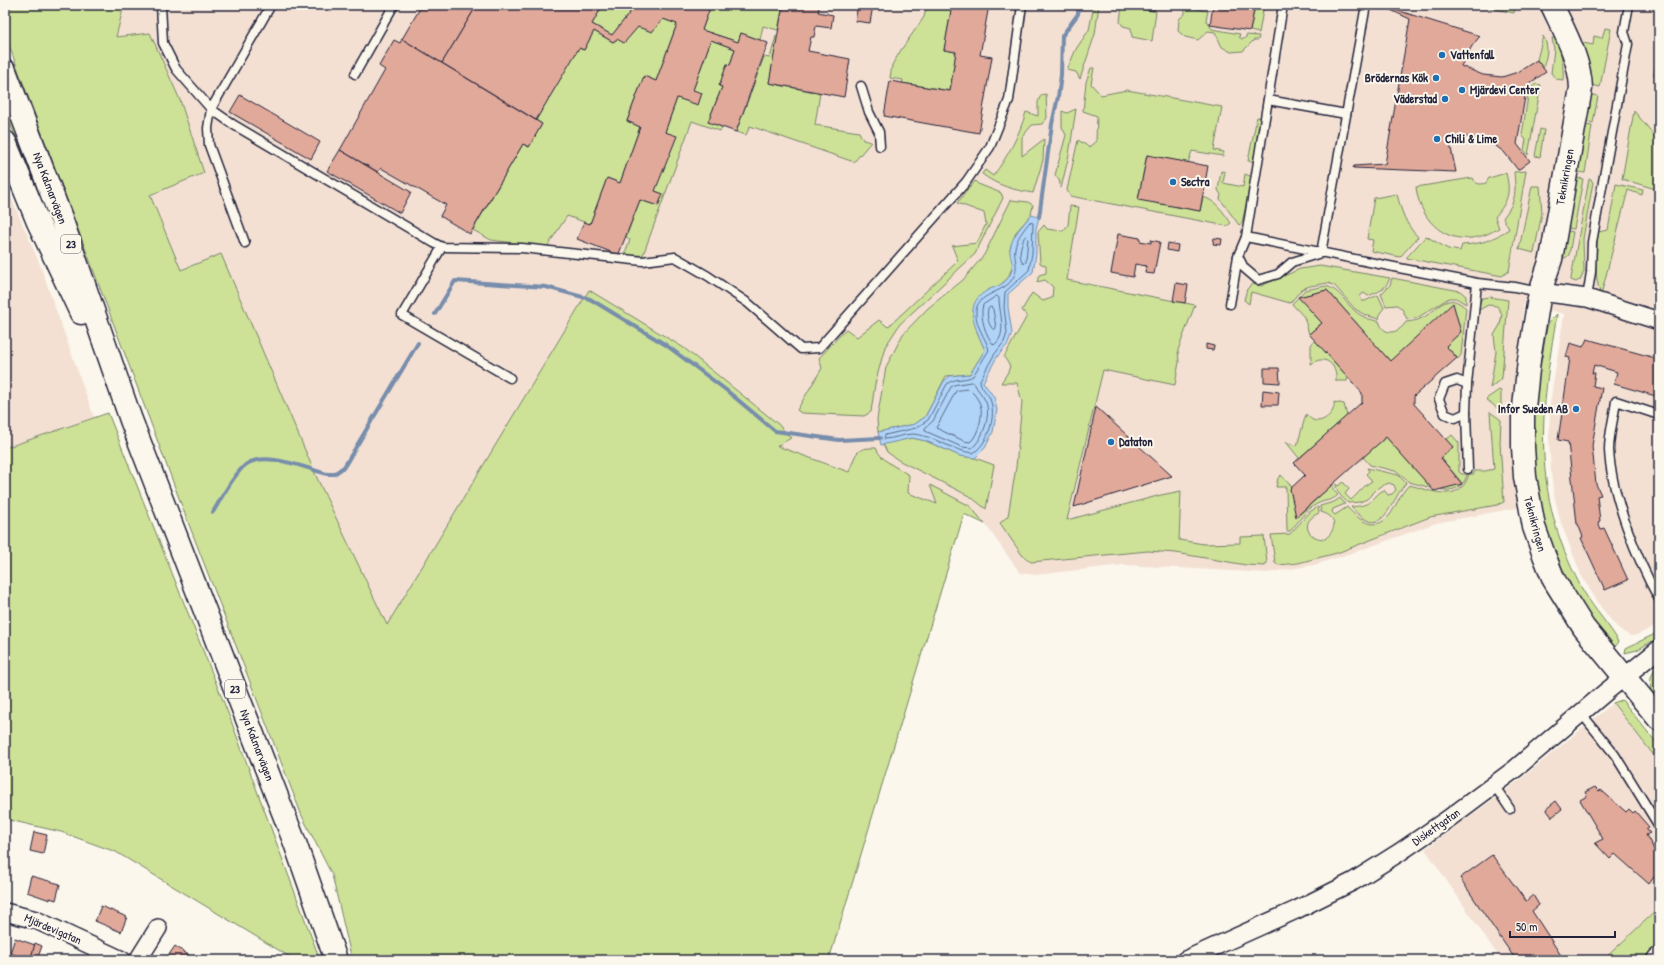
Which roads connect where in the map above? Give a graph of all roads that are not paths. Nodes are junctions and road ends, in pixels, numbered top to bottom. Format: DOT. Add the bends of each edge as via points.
graph roads {
  1 [pos="160,5"];
  2 [pos="271,5"];
  3 [pos="394,5"];
  4 [pos="1022,5"];
  5 [pos="1284,5"];
  6 [pos="1366,5"];
  7 [pos="1552,5"];
  8 [pos="1629,5"];
  9 [pos="5,71"];
  10 [pos="355,74"];
  11 [pos="861,86"];
  12 [pos="1268,100"];
  13 [pos="211,109"];
  14 [pos="1346,114"];
  15 [pos="5,142"];
  16 [pos="880,146"];
  17 [pos="1246,237"];
  18 [pos="487,238"];
  19 [pos="245,243"];
  20 [pos="482,246"];
  21 [pos="442,247"];
  22 [pos="1321,253"];
  23 [pos="1238,256"];
  24 [pos="1477,283"];
  25 [pos="1540,292"];
  26 [pos="1587,298"];
  27 [pos="1230,304"];
  28 [pos="1659,321"];
  29 [pos="510,378"];
  30 [pos="1467,384"];
  31 [pos="1466,413"];
  32 [pos="1659,414"];
  33 [pos="131,420"];
  34 [pos="1468,469"];
  35 [pos="1659,599"];
  36 [pos="1659,649"];
  37 [pos="1624,676"];
  38 [pos="1581,713"];
  39 [pos="1659,719"];
  40 [pos="1494,785"];
  41 [pos="1510,809"];
  42 [pos="1657,823"];
  43 [pos="5,912"];
  44 [pos="158,928"];
  45 [pos="122,960"];
  46 [pos="138,960"];
  47 [pos="336,960"];
  48 [pos="1185,960"];
  1 -- 13 [label="lane" via="163,43 176,69"];
  2 -- 13 [label="lane"];
  3 -- 10 [label="lane"];
  4 -- 20 [label="lane" via="1009,100 990,147 966,182 819,348 801,349 748,303 675,257 643,261"];
  5 -- 12 [label="lane"];
  6 -- 14 [label="lane"];
  7 -- 25 [label="main road, Teknikringen" via="1570,44 1580,74 1581,88 1551,259"];
  8 -- 26 [label="lane" via="1624,32 1628,44 1593,235"];
  9 -- 33 [label="main road, Nya Kalmarvägen / 23" via="61,218"];
  11 -- 16 [label="lane" via="869,112 879,132"];
  12 -- 14 [label="lane"];
  12 -- 17 [label="lane"];
  13 -- 19 [label="lane" via="209,145"];
  13 -- 21 [label="lane"];
  14 -- 22 [label="lane"];
  15 -- 33 [label="main road, Nya Kalmarvägen / 23" via="38,222"];
  17 -- 22 [label="lane"];
  17 -- 23 [label="lane"];
  18 -- 20 [label="lane"];
  20 -- 21 [label="lane"];
  21 -- 29 [label="lane" via="402,315"];
  22 -- 23 [label="lane" via="1292,262 1278,274 1258,280 1244,268"];
  22 -- 24 [label="lane"];
  23 -- 27 [label="lane"];
  24 -- 25 [label="lane"];
  24 -- 30 [label="lane"];
  25 -- 26 [label="street"];
  25 -- 37 [label="main road, Teknikringen" via="1523,417 1525,477 1529,503 1554,580 1584,628"];
  26 -- 28 [label="street"];
  30 -- 31 [label="lane"];
  30 -- 31 [label="lane" via="1457,380 1445,384 1439,399 1445,414 1455,418"];
  31 -- 34 [label="lane"];
  32 -- 35 [label="lane" via="1616,401 1609,449 1623,513 1638,556"];
  33 -- 47 [label="main road, Nya Kalmarvägen / 23" via="292,836"];
  36 -- 37 [label="street, Diskettgatan"];
  37 -- 38 [label="street, Diskettgatan"];
  37 -- 39 [label="main road, Teknikringen"];
  38 -- 40 [label="street, Diskettgatan"];
  38 -- 42 [label="lane" via="1615,755"];
  40 -- 41 [label="lane"];
  40 -- 48 [label="street, Diskettgatan" via="1400,852 1354,880 1262,927"];
  43 -- 45 [label="street, Mjärdevigatan" via="36,920"];
  44 -- 46 [label="street"];
}
